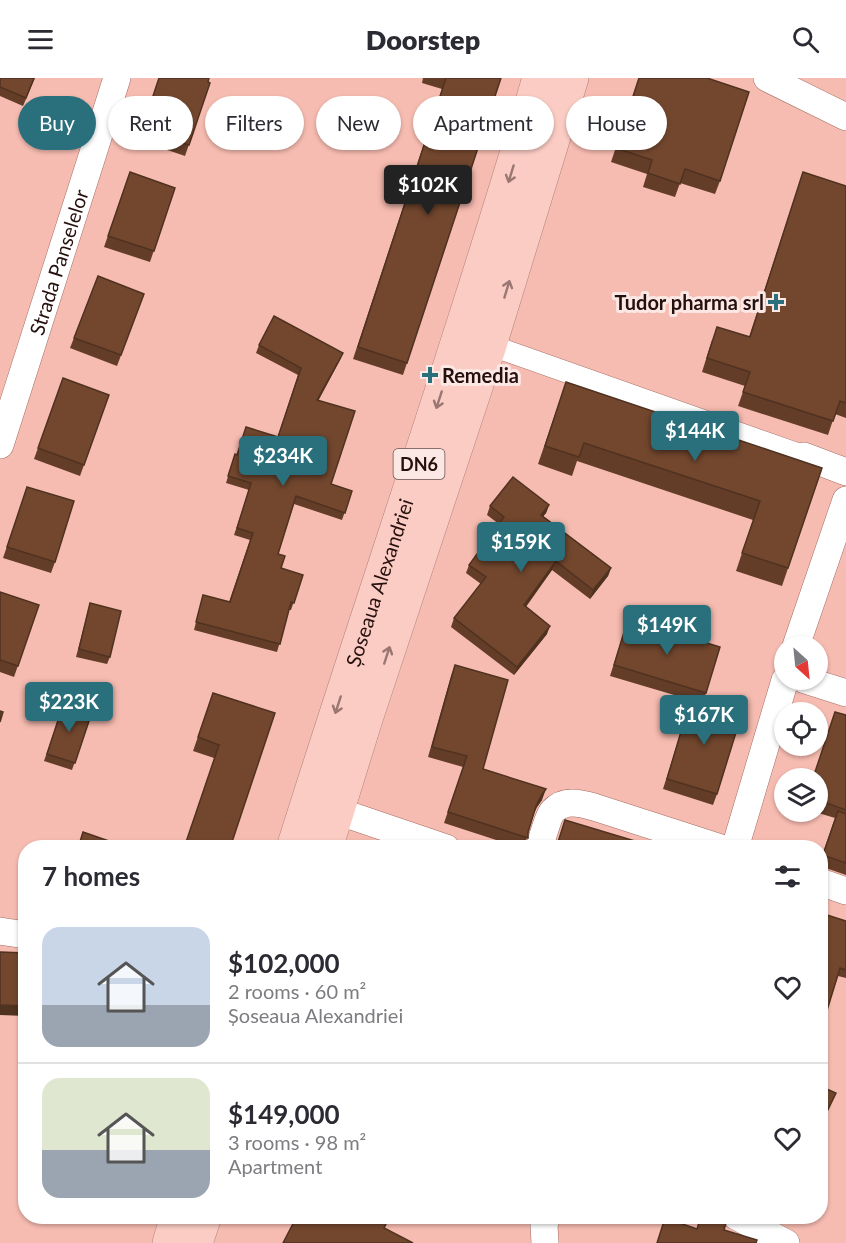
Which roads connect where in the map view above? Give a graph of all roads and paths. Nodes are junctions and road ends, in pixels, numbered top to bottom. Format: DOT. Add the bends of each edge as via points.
graph roads {
  1 [pos="117,78"];
  2 [pos="539,78"];
  3 [pos="572,78"];
  4 [pos="767,78"];
  5 [pos="846,117"];
  6 [pos="490,345"];
  7 [pos="0,445"];
  8 [pos="804,456"];
  9 [pos="846,472"];
  10 [pos="846,500"];
  11 [pos="799,636"];
  12 [pos="828,687"];
  13 [pos="782,690"];
  14 [pos="846,693"];
  15 [pos="337,811"];
  16 [pos="296,840"];
  17 [pos="328,840"];
  18 [pos="422,840"];
  19 [pos="542,840"];
  20 [pos="696,840"];
  21 [pos="737,840"];
  22 [pos="828,885"];
  23 [pos="846,891"];
  24 [pos="0,932"];
  25 [pos="18,934"];
  26 [pos="175,1224"];
  27 [pos="202,1224"];
  28 [pos="544,1224"];
  29 [pos="751,1224"];
  30 [pos="169,1243"];
  31 [pos="196,1243"];
  32 [pos="545,1243"];
  33 [pos="786,1243"];
  1 -- 7 [label="street, Strada Panselelor"];
  2 -- 16 [label="highway, Șoseaua Alexandriei / DN6, one-way"];
  6 -- 3 [label="highway, Șoseaua Alexandriei / DN6, one-way"];
  4 -- 5 [label="street"];
  6 -- 8 [label="street"];
  15 -- 6 [label="highway, Șoseaua Alexandriei / DN6, one-way"];
  8 -- 9 [label="street"];
  10 -- 11 [label="street"];
  12 -- 14 [label="street"];
  13 -- 21 [label="street"];
  15 -- 17 [label="highway, Șoseaua Alexandriei / DN6"];
  15 -- 18 [label="street"];
  19 -- 20 [label="street" via="552,812 572,802"];
  22 -- 23 [label="street"];
  24 -- 25 [label="street"];
  26 -- 30 [label="highway"];
  27 -- 31 [label="highway"];
  28 -- 32 [label="street"];
  29 -- 33 [label="street"];
}
